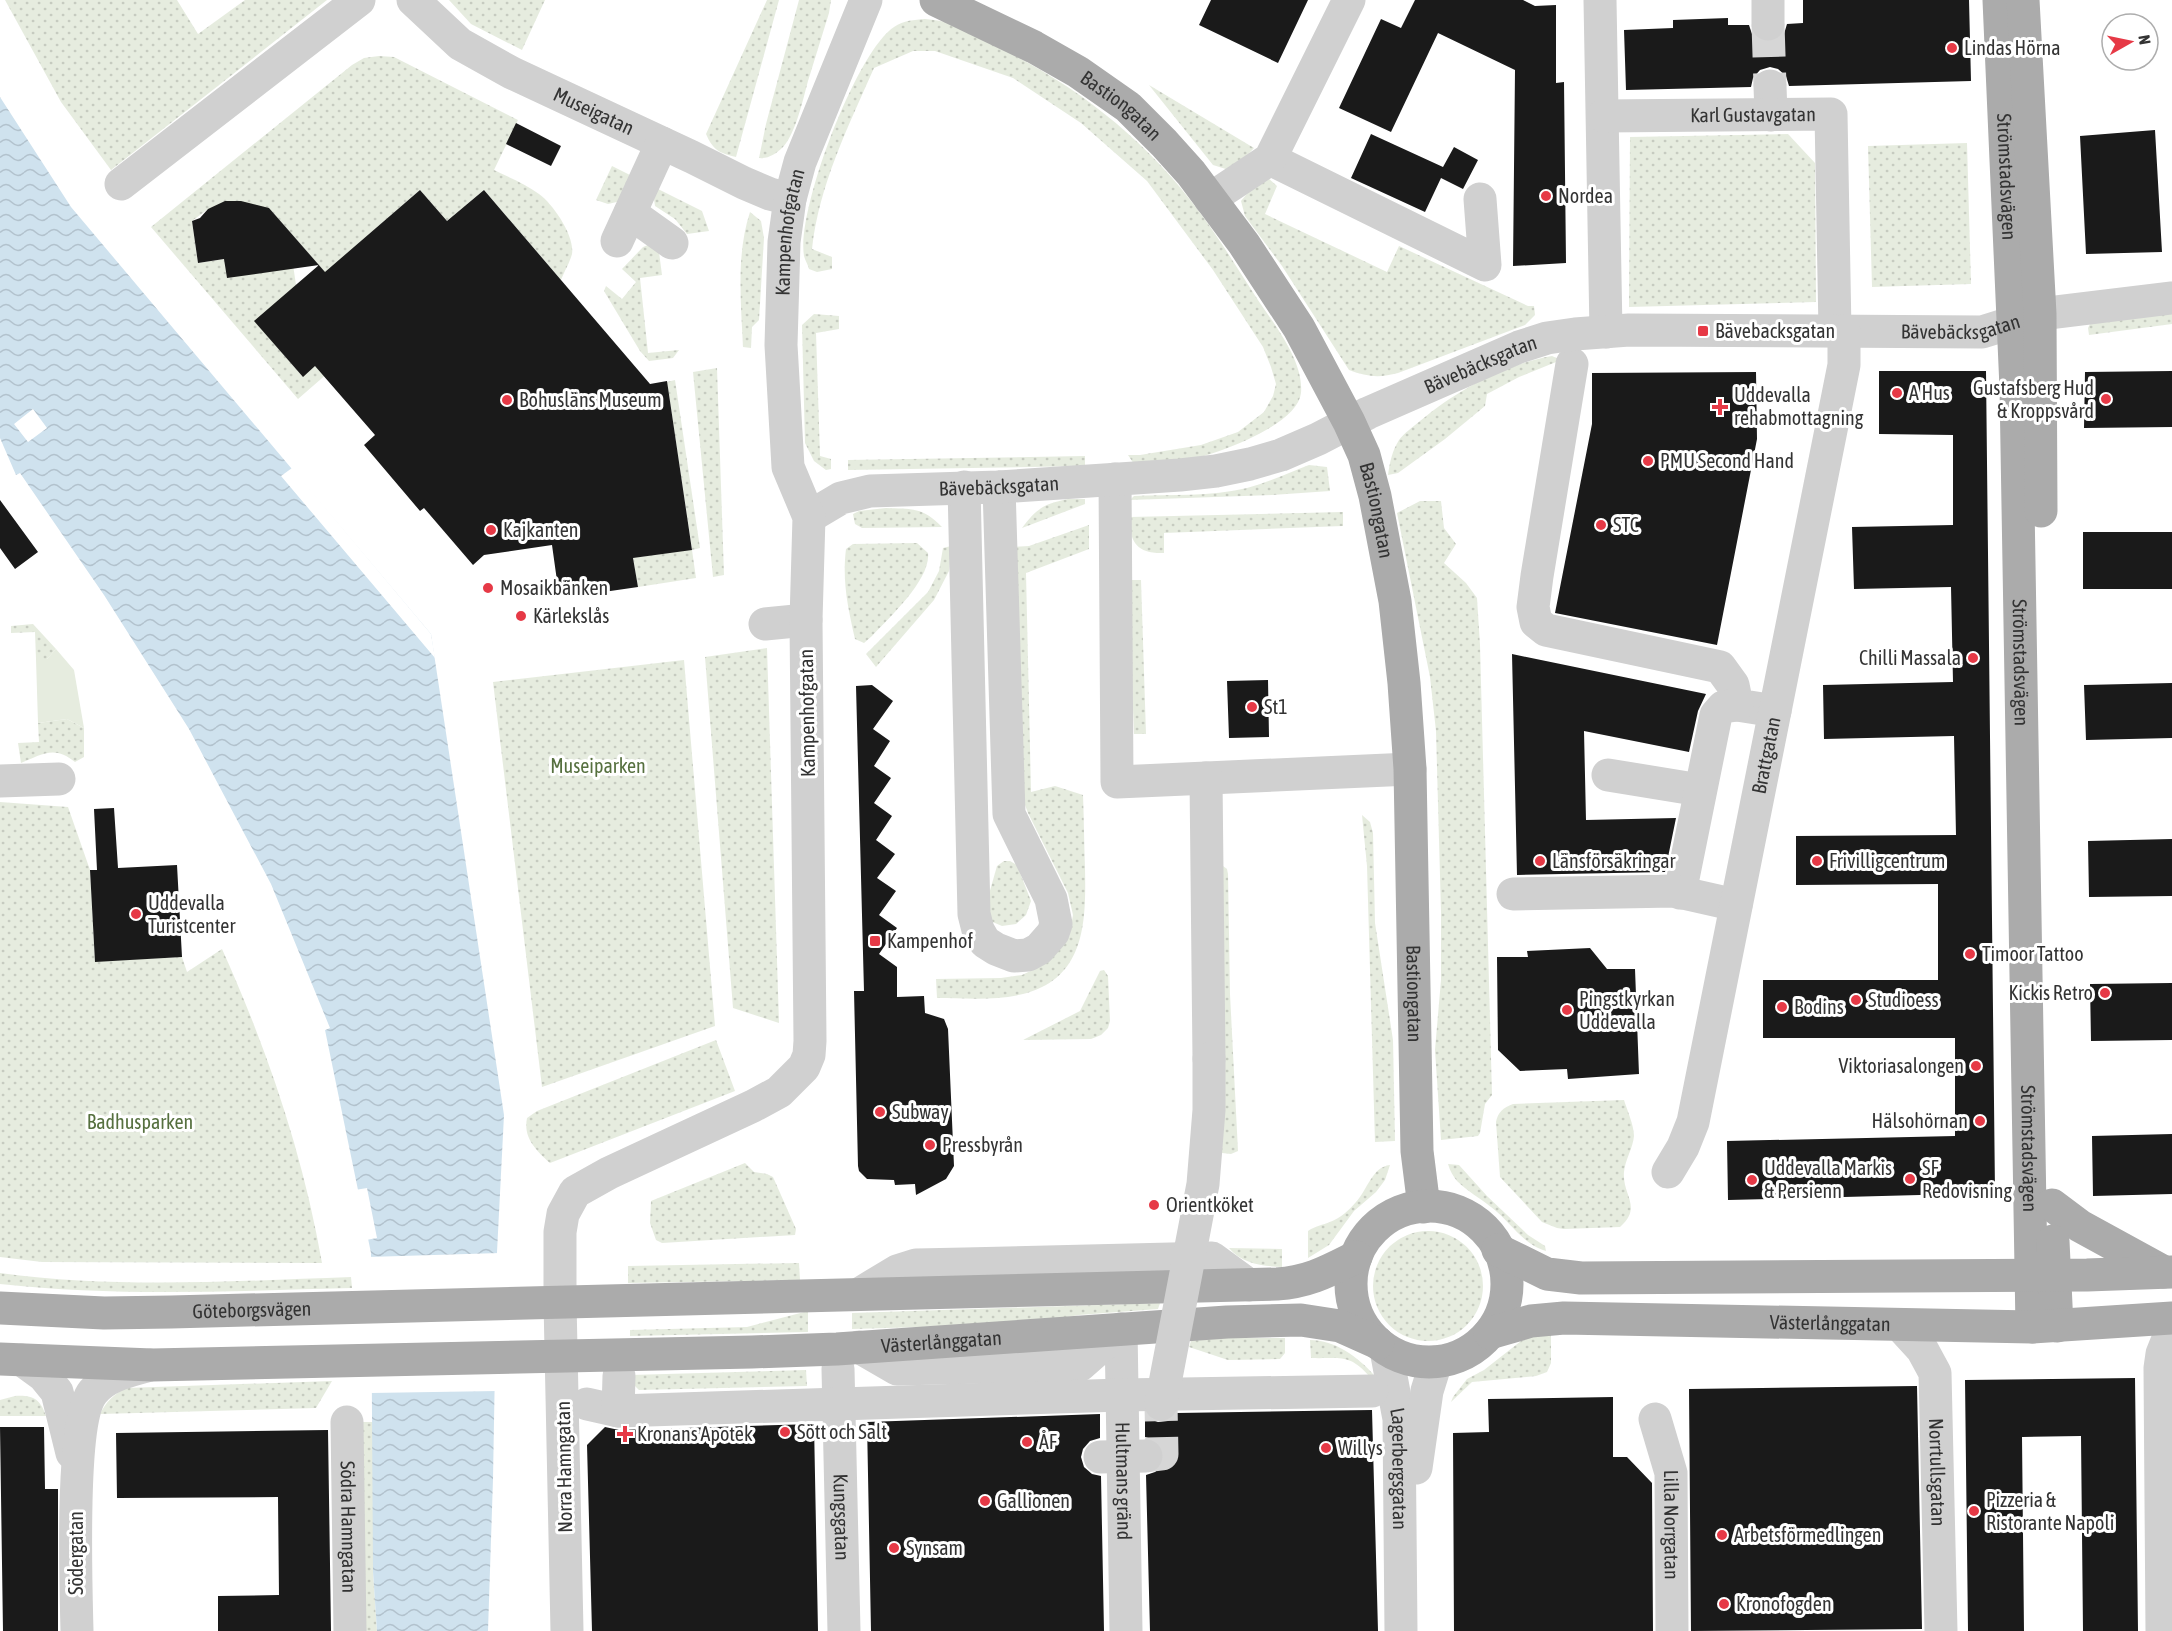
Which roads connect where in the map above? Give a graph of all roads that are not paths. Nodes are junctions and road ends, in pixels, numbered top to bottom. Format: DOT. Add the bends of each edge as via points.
graph roads {
  1 [pos="359,0"];
  2 [pos="413,0"];
  3 [pos="866,0"];
  4 [pos="936,0"];
  5 [pos="1349,0"];
  6 [pos="1600,0"];
  7 [pos="1999,0"];
  8 [pos="2023,0"];
  9 [pos="1603,116"];
  10 [pos="662,143"];
  11 [pos="1270,159"];
  12 [pos="121,184"];
  13 [pos="790,199"];
  14 [pos="1210,199"];
  15 [pos="1480,199"];
  16 [pos="672,243"];
  17 [pos="2172,297"];
  18 [pos="2027,318"];
  19 [pos="1839,331"];
  20 [pos="1606,332"];
  21 [pos="1572,364"];
  22 [pos="1349,422"];
  23 [pos="1115,479"];
  24 [pos="964,487"];
  25 [pos="999,487"];
  26 [pos="809,517"];
  27 [pos="806,620"];
  28 [pos="765,624"];
  29 [pos="1737,705"];
  30 [pos="1774,711"];
  31 [pos="1410,769"];
  32 [pos="1608,774"];
  33 [pos="1206,778"];
  34 [pos="59,779"];
  35 [pos="0,781"];
  36 [pos="1700,790"];
  37 [pos="1680,893"];
  38 [pos="1513,894"];
  39 [pos="1736,905"];
  40 [pos="1668,1172"];
  41 [pos="2052,1205"];
  42 [pos="1424,1207"];
  43 [pos="1498,1250"];
  44 [pos="1356,1257"];
  45 [pos="2169,1273"];
  46 [pos="2043,1275"];
  47 [pos="560,1302"];
  48 [pos="0,1308"];
  49 [pos="2172,1318"];
  50 [pos="1900,1325"];
  51 [pos="2044,1326"];
  52 [pos="1121,1329"];
  53 [pos="2172,1329"];
  54 [pos="1490,1333"];
  55 [pos="1382,1346"];
  56 [pos="562,1357"];
  57 [pos="848,1358"];
  58 [pos="11,1360"];
  59 [pos="1436,1362"];
  60 [pos="152,1365"];
  61 [pos="2166,1367"];
  62 [pos="619,1376"];
  63 [pos="1372,1391"];
  64 [pos="1122,1395"];
  65 [pos="839,1404"];
  66 [pos="1161,1404"];
  67 [pos="1655,1419"];
  68 [pos="347,1422"];
  69 [pos="1146,1456"];
  70 [pos="1100,1457"];
  71 [pos="76,1475"];
  72 [pos="1401,1588"];
  73 [pos="2167,1592"];
  74 [pos="77,1631"];
  75 [pos="350,1631"];
  76 [pos="567,1631"];
  77 [pos="844,1631"];
  78 [pos="1125,1631"];
  79 [pos="1401,1631"];
  80 [pos="1672,1631"];
  81 [pos="1941,1631"];
  82 [pos="2162,1631"];
  1 -- 12 [label="street"];
  2 -- 10 [label="street, Museigatan" via="460,44 512,73"];
  3 -- 13 [label="street, Kampenhofgatan" via="822,105"];
  4 -- 14 [label="main road, Bastiongatan" via="1034,47 1128,106"];
  5 -- 11 [label="street"];
  6 -- 9 [label="street"];
  7 -- 18 [label="main road, Strömstadsvägen"];
  8 -- 18 [label="main road, Strömstadsvägen"];
  9 -- 19 [label="street, Karl Gustavgatan" via="1771,101 1831,114"];
  9 -- 20 [label="street"];
  10 -- 13 [label="street, Museigatan" via="744,183"];
  10 -- 16 [label="street" via="623,227"];
  11 -- 14 [label="street"];
  11 -- 15 [label="street" via="1485,265"];
  13 -- 26 [label="street, Kampenhofgatan" via="781,298 786,446 788,467"];
  14 -- 22 [label="main road, Bastiongatan" via="1299,328"];
  17 -- 18 [label="street, Bävebäcksgatan"];
  18 -- 19 [label="street, Bävebäcksgatan" via="1982,332"];
  18 -- 41 [label="main road, Strömstadsvägen"];
  18 -- 46 [label="main road, Strömstadsvägen" via="2024,802"];
  19 -- 20 [label="street, Bävebäcksgatan"];
  19 -- 30 [label="street, Brattgatan" via="1844,365"];
  20 -- 22 [label="street, Bävebäcksgatan" via="1547,338 1519,347"];
  21 -- 29 [label="street" via="1555,435 1535,575 1536,622 1546,630 1720,667 1733,684"];
  22 -- 23 [label="street, Bävebäcksgatan" via="1318,439 1250,464 1216,471"];
  22 -- 31 [label="main road, Bastiongatan" via="1364,455 1375,496 1395,601"];
  23 -- 25 [label="street, Bävebäcksgatan"];
  23 -- 33 [label="street" via="1117,782"];
  24 -- 25 [label="street, Bävebäcksgatan"];
  24 -- 25 [label="street" via="974,914 985,942 1014,956 1039,949 1056,924 1051,899 1009,814"];
  24 -- 26 [label="street, Bävebäcksgatan" via="870,491 841,498"];
  26 -- 27 [label="street, Kampenhofgatan"];
  27 -- 28 [label="street"];
  27 -- 47 [label="street, Kampenhofgatan" via="809,1055 792,1081 766,1100 575,1192 563,1214 560,1232"];
  29 -- 30 [label="street"];
  29 -- 36 [label="street" via="1723,707 1716,715"];
  30 -- 39 [label="street, Brattgatan"];
  31 -- 33 [label="street"];
  31 -- 42 [label="main road, Bastiongatan" via="1418,1151"];
  32 -- 36 [label="street"];
  33 -- 66 [label="street, bridge" via="1209,1110 1203,1184"];
  34 -- 35 [label="street"];
  36 -- 37 [label="street"];
  37 -- 38 [label="street"];
  37 -- 39 [label="street"];
  39 -- 40 [label="street, Brattgatan" via="1693,1122"];
  41 -- 45 [label="main road" via="2080,1226"];
  41 -- 46 [label="main road, Strömstadsvägen"];
  42 -- 43 [label="main road, Västerlånggatan" via="1454,1211 1472,1220"];
  42 -- 44 [label="main road, Västerlånggatan" via="1388,1218 1369,1235"];
  43 -- 46 [label="main road, Västerlånggatan" via="1547,1274 1581,1278"];
  43 -- 54 [label="main road, Västerlånggatan" via="1506,1278 1506,1297"];
  44 -- 47 [label="main road" via="1300,1282 1249,1285"];
  44 -- 55 [label="main road, Västerlånggatan" via="1352,1297 1361,1322"];
  45 -- 46 [label="main road, Västerlånggatan"];
  46 -- 51 [label="main road, Strömstadsvägen"];
  47 -- 48 [label="main road, Göteborgsvägen" via="115,1313"];
  47 -- 56 [label="street, Norra Hamngatan"];
  49 -- 51 [label="main road, Västerlånggatan"];
  50 -- 51 [label="main road, Västerlånggatan"];
  50 -- 54 [label="main road, Västerlånggatan" via="1564,1318 1531,1321"];
  50 -- 81 [label="street, Norrtullsgatan" via="1922,1349 1935,1373"];
  52 -- 55 [label="main road, Västerlånggatan" via="1301,1320 1340,1326"];
  52 -- 57 [label="main road, Västerlånggatan"];
  52 -- 64 [label="street, Hultmans gränd"];
  53 -- 61 [label="street" via="2164,1347"];
  54 -- 59 [label="main road, Västerlånggatan" via="1470,1351"];
  55 -- 59 [label="main road, Västerlånggatan" via="1415,1361"];
  55 -- 72 [label="street, Lagerbergsgatan" via="1399,1419"];
  56 -- 57 [label="main road, Västerlånggatan"];
  56 -- 60 [label="main road, Västerlånggatan"];
  56 -- 76 [label="street, Norra Hamngatan"];
  57 -- 65 [label="street, Kungsgatan"];
  58 -- 60 [label="main road"];
  58 -- 71 [label="street, Södergatan" via="44,1376 57,1392"];
  59 -- 72 [label="street, Lagerbergsgatan" via="1422,1419"];
  60 -- 71 [label="street, Södergatan" via="111,1377 92,1393 85,1410"];
  61 -- 73 [label="street"];
  62 -- 65 [label="street" via="602,1407"];
  63 -- 64 [label="street"];
  64 -- 65 [label="street"];
  64 -- 78 [label="street, Hultmans gränd"];
  65 -- 77 [label="street, Kungsgatan"];
  67 -- 80 [label="street, Lilla Norrgatan" via="1671,1473"];
  68 -- 75 [label="street, Södra Hamngatan"];
  69 -- 70 [label="street, bridge"];
  71 -- 74 [label="street, Södergatan"];
  72 -- 79 [label="street, Lagerbergsgatan"];
  73 -- 82 [label="street"];
}
